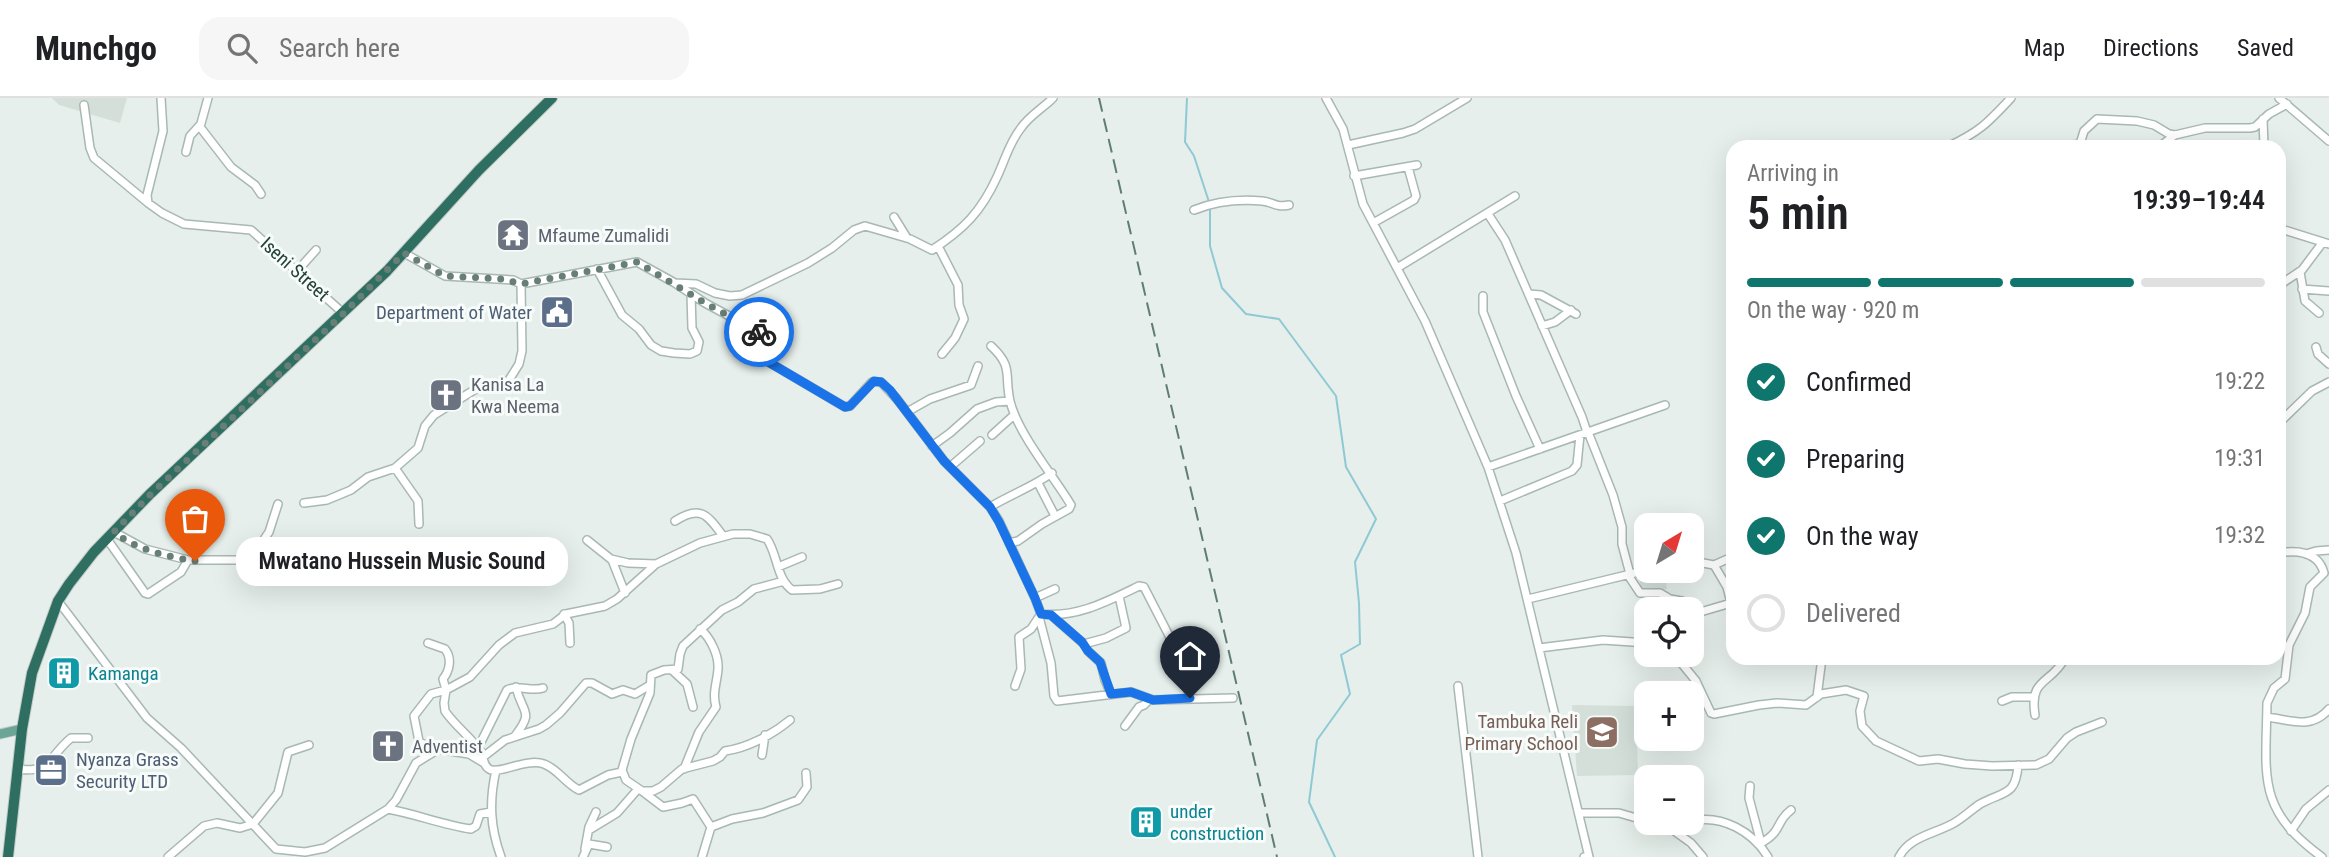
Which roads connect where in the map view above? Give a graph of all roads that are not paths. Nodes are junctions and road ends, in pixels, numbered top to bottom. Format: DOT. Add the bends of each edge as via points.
graph roads {
  1 [pos="161,98"];
  2 [pos="208,98"];
  3 [pos="552,98"];
  4 [pos="1053,98"];
  5 [pos="1326,98"];
  6 [pos="1467,98"];
  7 [pos="2011,98"];
  8 [pos="2283,100"];
  9 [pos="84,106"];
  10 [pos="2263,119"];
  11 [pos="199,125"];
  12 [pos="2175,135"];
  13 [pos="1962,140"];
  14 [pos="2081,140"];
  15 [pos="2169,140"];
  16 [pos="2264,140"];
  17 [pos="2329,141"];
  18 [pos="1348,145"];
  19 [pos="186,152"];
  20 [pos="1417,165"];
  21 [pos="1408,167"];
  22 [pos="1354,176"];
  23 [pos="261,194"];
  24 [pos="1515,196"];
  25 [pos="148,203"];
  26 [pos="1289,205"];
  27 [pos="1194,210"];
  28 [pos="1488,214"];
  29 [pos="894,217"];
  30 [pos="1373,223"];
  31 [pos="2286,230"];
  32 [pos="907,238"];
  33 [pos="2326,243"];
  34 [pos="938,246"];
  35 [pos="316,250"];
  36 [pos="404,253"];
  37 [pos="1397,268"];
  38 [pos="597,269"];
  39 [pos="298,270"];
  40 [pos="2300,272"];
  41 [pos="2286,281"];
  42 [pos="675,283"];
  43 [pos="521,284"];
  44 [pos="2302,289"];
  45 [pos="2329,291"];
  46 [pos="691,294"];
  47 [pos="1529,294"];
  48 [pos="1483,296"];
  49 [pos="344,313"];
  50 [pos="2319,313"];
  51 [pos="1542,326"];
  52 [pos="991,346"];
  53 [pos="2316,347"];
  54 [pos="942,354"];
  55 [pos="2329,364"];
  56 [pos="978,366"];
  57 [pos="2329,382"];
  58 [pos="1010,401"];
  59 [pos="1665,405"];
  60 [pos="907,412"];
  61 [pos="1014,415"];
  62 [pos="2286,416"];
  63 [pos="1585,433"];
  64 [pos="992,435"];
  65 [pos="980,441"];
  66 [pos="932,446"];
  67 [pos="1540,449"];
  68 [pos="950,467"];
  69 [pos="1488,467"];
  70 [pos="395,468"];
  71 [pos="1052,473"];
  72 [pos="1038,483"];
  73 [pos="1500,501"];
  74 [pos="303,503"];
  75 [pos="278,504"];
  76 [pos="990,507"];
  77 [pos="1055,516"];
  78 [pos="676,521"];
  79 [pos="419,524"];
  80 [pos="111,535"];
  81 [pos="723,536"];
  82 [pos="587,540"];
  83 [pos="1009,543"];
  84 [pos="2329,551"];
  85 [pos="2286,553"];
  86 [pos="2306,554"];
  87 [pos="802,557"];
  88 [pos="611,559"];
  89 [pos="188,560"];
  90 [pos="250,560"];
  91 [pos="1726,560"];
  92 [pos="278,563"];
  93 [pos="1704,563"];
  94 [pos="656,564"];
  95 [pos="1714,565"];
  96 [pos="1634,573"];
  97 [pos="1629,574"];
  98 [pos="780,576"];
  99 [pos="838,584"];
  100 [pos="1726,585"];
  101 [pos="1055,589"];
  102 [pos="625,593"];
  103 [pos="1119,596"];
  104 [pos="1666,597"];
  105 [pos="1035,598"];
  106 [pos="1528,598"];
  107 [pos="58,601"];
  108 [pos="1726,604"];
  109 [pos="1704,611"];
  110 [pos="564,614"];
  111 [pos="1040,615"];
  112 [pos="1051,615"];
  113 [pos="700,629"];
  114 [pos="1634,642"];
  115 [pos="428,643"];
  116 [pos="570,643"];
  117 [pos="1084,644"];
  118 [pos="1539,648"];
  119 [pos="1821,665"];
  120 [pos="2060,665"];
  121 [pos="1685,667"];
  122 [pos="672,670"];
  123 [pos="650,685"];
  124 [pos="1015,686"];
  125 [pos="1458,686"];
  126 [pos="516,687"];
  127 [pos="543,688"];
  128 [pos="446,690"];
  129 [pos="1111,694"];
  130 [pos="2033,697"];
  131 [pos="1190,698"];
  132 [pos="1233,698"];
  133 [pos="1817,698"];
  134 [pos="1149,700"];
  135 [pos="2002,701"];
  136 [pos="693,707"];
  137 [pos="2329,709"];
  138 [pos="2035,716"];
  139 [pos="2267,717"];
  140 [pos="790,720"];
  141 [pos="2102,722"];
  142 [pos="1125,726"];
  143 [pos="22,729"];
  144 [pos="0,734"];
  145 [pos="765,735"];
  146 [pos="515,736"];
  147 [pos="88,738"];
  148 [pos="309,745"];
  149 [pos="478,748"];
  150 [pos="437,750"];
  151 [pos="762,755"];
  152 [pos="484,760"];
  153 [pos="2018,765"];
  154 [pos="17,769"];
  155 [pos="684,769"];
  156 [pos="496,770"];
  157 [pos="622,772"];
  158 [pos="806,773"];
  159 [pos="1751,786"];
  160 [pos="640,790"];
  161 [pos="2329,790"];
  162 [pos="388,809"];
  163 [pos="1791,810"];
  164 [pos="491,812"];
  165 [pos="596,812"];
  166 [pos="1579,813"];
  167 [pos="1634,816"];
  168 [pos="1704,818"];
  169 [pos="253,824"];
  170 [pos="710,827"];
  171 [pos="589,831"];
  172 [pos="2291,831"];
  173 [pos="1680,835"];
  174 [pos="1761,845"];
  175 [pos="607,847"];
  176 [pos="273,853"];
  177 [pos="584,853"];
  178 [pos="306,854"];
  179 [pos="8,857"];
  180 [pos="168,857"];
  181 [pos="501,857"];
  182 [pos="702,857"];
  183 [pos="1478,857"];
  184 [pos="1584,857"];
  185 [pos="1589,857"];
  186 [pos="1703,857"];
  187 [pos="1768,857"];
  188 [pos="1899,857"];
  189 [pos="2322,857"];
  1 -- 25 [label="street" via="163,131"];
  2 -- 11 [label="street"];
  3 -- 36 [label="highway"];
  4 -- 34 [label="street" via="1019,129 978,212"];
  5 -- 18 [label="street"];
  6 -- 18 [label="street" via="1415,129"];
  7 -- 13 [label="street" via="1988,123"];
  8 -- 10 [label="street"];
  8 -- 17 [label="street"];
  9 -- 25 [label="street, Iseni Street" via="94,158"];
  10 -- 12 [label="street" via="2250,128 2205,128"];
  10 -- 16 [label="street"];
  11 -- 19 [label="street"];
  11 -- 23 [label="street" via="231,166"];
  12 -- 14 [label="street" via="2137,121 2097,119"];
  12 -- 15 [label="street"];
  18 -- 22 [label="street"];
  20 -- 21 [label="street"];
  21 -- 22 [label="street"];
  21 -- 30 [label="street" via="1414,200"];
  22 -- 30 [label="street"];
  24 -- 28 [label="street"];
  25 -- 39 [label="street, Iseni Street" via="184,223 251,230"];
  26 -- 27 [label="street" via="1245,201"];
  28 -- 37 [label="street"];
  28 -- 47 [label="street"];
  29 -- 32 [label="street"];
  30 -- 37 [label="street"];
  31 -- 33 [label="street"];
  32 -- 34 [label="street" via="930,251"];
  32 -- 42 [label="street" via="857,228 808,263 737,296"];
  33 -- 40 [label="street"];
  34 -- 54 [label="street" via="958,285 964,318"];
  35 -- 39 [label="street"];
  36 -- 43 [label="street" via="445,276"];
  36 -- 49 [label="highway"];
  37 -- 69 [label="street"];
  38 -- 42 [label="street" via="637,262"];
  38 -- 43 [label="street"];
  38 -- 46 [label="street" via="622,315 661,351 697,351"];
  39 -- 49 [label="street, Iseni Street"];
  40 -- 41 [label="street"];
  40 -- 44 [label="street"];
  42 -- 46 [label="street"];
  43 -- 70 [label="street" via="522,351 513,375 504,383 474,390 434,415 418,448"];
  44 -- 45 [label="street"];
  44 -- 50 [label="street" via="2305,300"];
  46 -- 60 [label="street" via="762,334 760,354 765,360 845,407 876,381 890,390"];
  47 -- 51 [label="street"];
  47 -- 51 [label="street" via="1541,295 1574,312"];
  48 -- 67 [label="street" via="1483,312"];
  49 -- 80 [label="highway"];
  51 -- 63 [label="street"];
  52 -- 58 [label="street" via="1009,371"];
  53 -- 55 [label="street"];
  56 -- 60 [label="street" via="971,386"];
  57 -- 62 [label="street" via="2312,391"];
  58 -- 61 [label="street"];
  58 -- 66 [label="street" via="976,409"];
  59 -- 63 [label="street"];
  60 -- 66 [label="street"];
  61 -- 64 [label="street"];
  61 -- 71 [label="street"];
  63 -- 67 [label="street"];
  63 -- 73 [label="street" via="1572,471"];
  63 -- 97 [label="street" via="1613,495"];
  65 -- 68 [label="street"];
  66 -- 68 [label="street"];
  67 -- 69 [label="street"];
  68 -- 76 [label="street"];
  69 -- 73 [label="street"];
  70 -- 74 [label="street" via="327,500"];
  70 -- 79 [label="street" via="418,501"];
  71 -- 72 [label="street"];
  71 -- 77 [label="street" via="1071,505"];
  72 -- 76 [label="street"];
  72 -- 77 [label="street"];
  73 -- 106 [label="street"];
  75 -- 90 [label="street" via="269,532"];
  76 -- 83 [label="street"];
  77 -- 83 [label="street"];
  78 -- 81 [label="street" via="689,512 699,512"];
  80 -- 89 [label="street"];
  80 -- 89 [label="street" via="148,594 181,572"];
  80 -- 107 [label="highway"];
  81 -- 94 [label="street"];
  81 -- 98 [label="street" via="766,538"];
  82 -- 88 [label="street"];
  83 -- 105 [label="street"];
  84 -- 86 [label="street"];
  85 -- 86 [label="street"];
  86 -- 139 [label="street" via="2324,573 2310,587 2305,613 2289,645 2285,680 2269,696"];
  87 -- 98 [label="street"];
  88 -- 94 [label="street"];
  88 -- 102 [label="street"];
  89 -- 90 [label="street"];
  90 -- 92 [label="street"];
  91 -- 95 [label="street"];
  93 -- 95 [label="street"];
  94 -- 102 [label="street"];
  95 -- 100 [label="street"];
  96 -- 97 [label="street"];
  97 -- 104 [label="street" via="1640,593"];
  97 -- 106 [label="street"];
  98 -- 99 [label="street" via="794,590"];
  98 -- 113 [label="street" via="722,610"];
  101 -- 105 [label="street"];
  102 -- 110 [label="street" via="602,607"];
  103 -- 112 [label="street" via="1079,612"];
  103 -- 117 [label="street" via="1126,629"];
  103 -- 131 [label="street" via="1139,586 1146,589 1180,657"];
  105 -- 111 [label="street"];
  106 -- 118 [label="street"];
  107 -- 143 [label="highway" via="32,673"];
  107 -- 169 [label="street" via="147,718"];
  108 -- 109 [label="street"];
  110 -- 116 [label="street"];
  110 -- 128 [label="street" via="553,624 513,635 470,677"];
  111 -- 112 [label="street"];
  111 -- 124 [label="street" via="1018,640 1021,669"];
  111 -- 129 [label="street" via="1055,699 1062,702"];
  112 -- 117 [label="street"];
  113 -- 122 [label="street" via="682,649 678,668"];
  113 -- 155 [label="street" via="710,639 718,665 713,693 716,708 699,732"];
  114 -- 118 [label="street" via="1603,640"];
  115 -- 128 [label="street" via="447,650"];
  117 -- 129 [label="street" via="1101,663"];
  118 -- 166 [label="street"];
  119 -- 133 [label="street"];
  120 -- 130 [label="street"];
  121 -- 133 [label="street" via="1714,714 1777,703 1806,705"];
  122 -- 123 [label="street" via="652,674"];
  122 -- 136 [label="street" via="688,684"];
  123 -- 146 [label="street" via="635,694 622,690 612,694 586,683 546,725"];
  123 -- 157 [label="street"];
  125 -- 183 [label="street"];
  126 -- 127 [label="street"];
  126 -- 146 [label="street" via="527,716"];
  126 -- 149 [label="street" via="503,694"];
  128 -- 149 [label="street" via="445,711"];
  128 -- 150 [label="street" via="432,694 414,716 419,741"];
  129 -- 134 [label="street" via="1131,692"];
  130 -- 135 [label="street"];
  130 -- 138 [label="street"];
  131 -- 132 [label="street"];
  131 -- 134 [label="street"];
  133 -- 153 [label="street" via="1846,690 1864,696 1862,726 1876,741 1919,761"];
  134 -- 142 [label="street"];
  137 -- 139 [label="street" via="2310,723"];
  139 -- 172 [label="street" via="2267,785 2275,808"];
  140 -- 145 [label="street"];
  141 -- 153 [label="street" via="2071,735 2043,763"];
  143 -- 144 [label="main road"];
  143 -- 154 [label="highway"];
  145 -- 151 [label="street"];
  145 -- 155 [label="street" via="745,748 724,751 713,761"];
  146 -- 152 [label="street"];
  147 -- 154 [label="street" via="71,738 44,768"];
  148 -- 169 [label="street" via="288,752 278,793"];
  149 -- 152 [label="street"];
  150 -- 152 [label="street"];
  150 -- 162 [label="street" via="416,763"];
  152 -- 156 [label="street" via="488,768"];
  153 -- 188 [label="street" via="2009,792 1915,841"];
  154 -- 179 [label="highway"];
  155 -- 160 [label="street" via="661,787"];
  156 -- 157 [label="street" via="541,763 579,790"];
  156 -- 164 [label="street"];
  157 -- 160 [label="street"];
  158 -- 170 [label="street" via="807,787 798,800"];
  159 -- 174 [label="street" via="1749,798"];
  160 -- 170 [label="street" via="663,807 693,799"];
  160 -- 171 [label="street" via="617,813"];
  161 -- 172 [label="street" via="2306,808"];
  162 -- 164 [label="street" via="471,829 480,814"];
  162 -- 178 [label="street" via="325,848"];
  163 -- 174 [label="street" via="1781,818 1776,833"];
  164 -- 181 [label="street"];
  165 -- 171 [label="street"];
  166 -- 167 [label="street"];
  166 -- 185 [label="street"];
  168 -- 174 [label="street" via="1746,833"];
  169 -- 176 [label="street"];
  169 -- 180 [label="street" via="204,826"];
  170 -- 182 [label="street"];
  171 -- 177 [label="street"];
  172 -- 189 [label="street"];
  173 -- 186 [label="street"];
  174 -- 187 [label="street"];
  175 -- 177 [label="street" via="589,844"];
  176 -- 178 [label="street"];
  184 -- 185 [label="street"];
}
